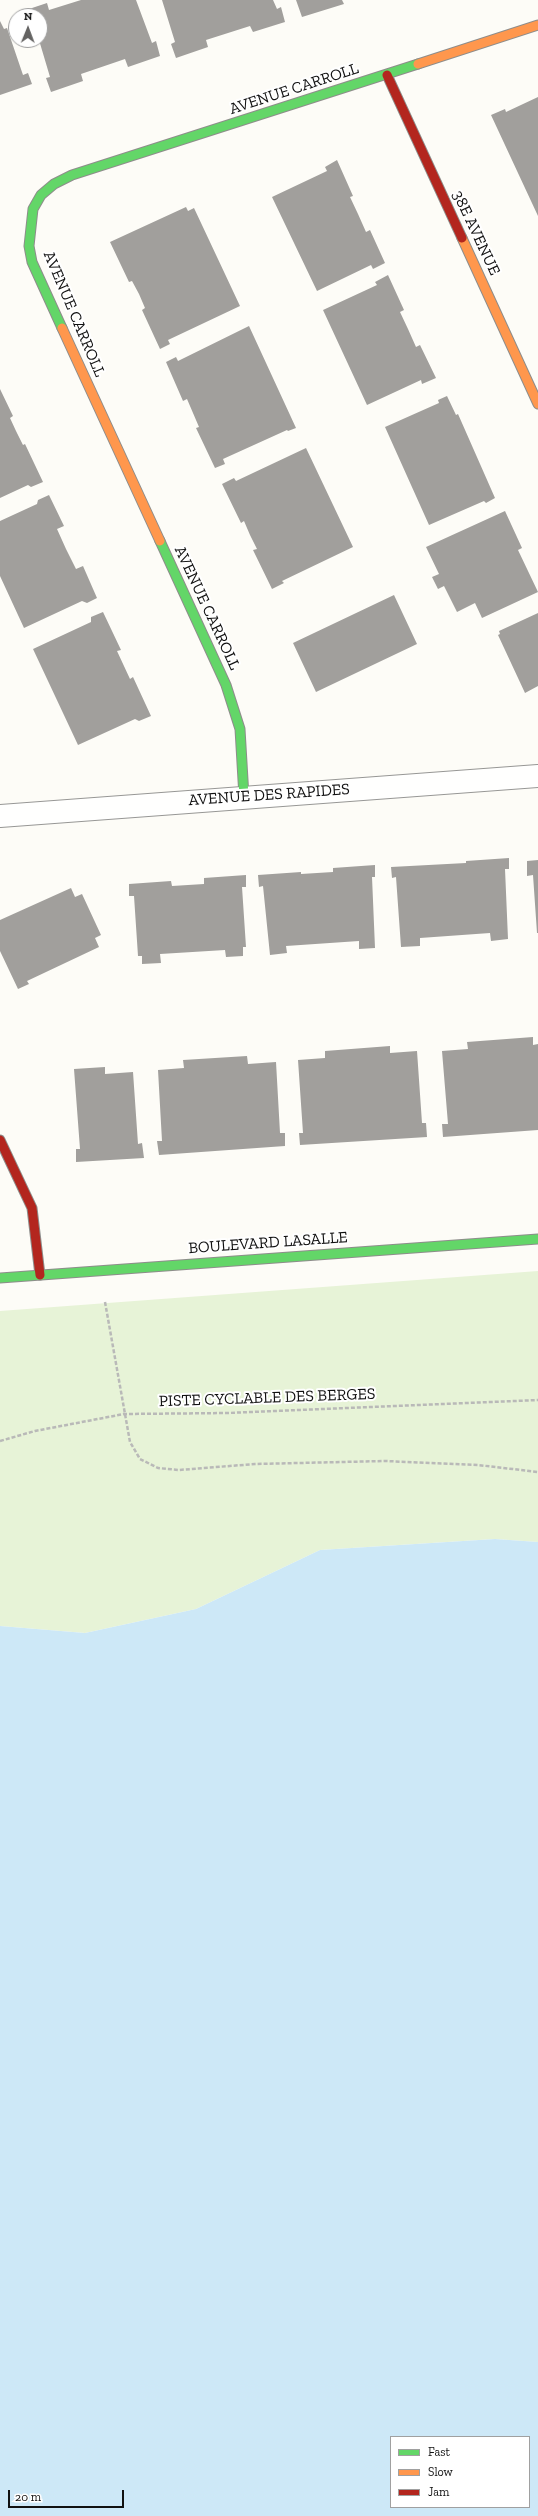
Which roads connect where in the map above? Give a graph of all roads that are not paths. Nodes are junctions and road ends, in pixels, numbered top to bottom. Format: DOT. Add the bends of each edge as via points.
graph roads {
  1 [pos="538,25"];
  2 [pos="387,75"];
  3 [pos="538,404"];
  4 [pos="538,776"];
  5 [pos="244,797"];
  6 [pos="0,816"];
  7 [pos="0,1140"];
  8 [pos="538,1239"];
  9 [pos="40,1275"];
  10 [pos="0,1278"];
  1 -- 2 [label="street, AVENUE CARROLL"];
  2 -- 3 [label="street, 38E AVENUE"];
  2 -- 5 [label="street, AVENUE CARROLL" via="72,174 41,195 33,209 29,246 32,262 226,686 240,729"];
  4 -- 5 [label="street, AVENUE DES RAPIDES"];
  5 -- 6 [label="street, AVENUE DES RAPIDES"];
  7 -- 9 [label="street" via="32,1208"];
  8 -- 9 [label="street, BOULEVARD LASALLE"];
  9 -- 10 [label="street, BOULEVARD LASALLE"];
}
